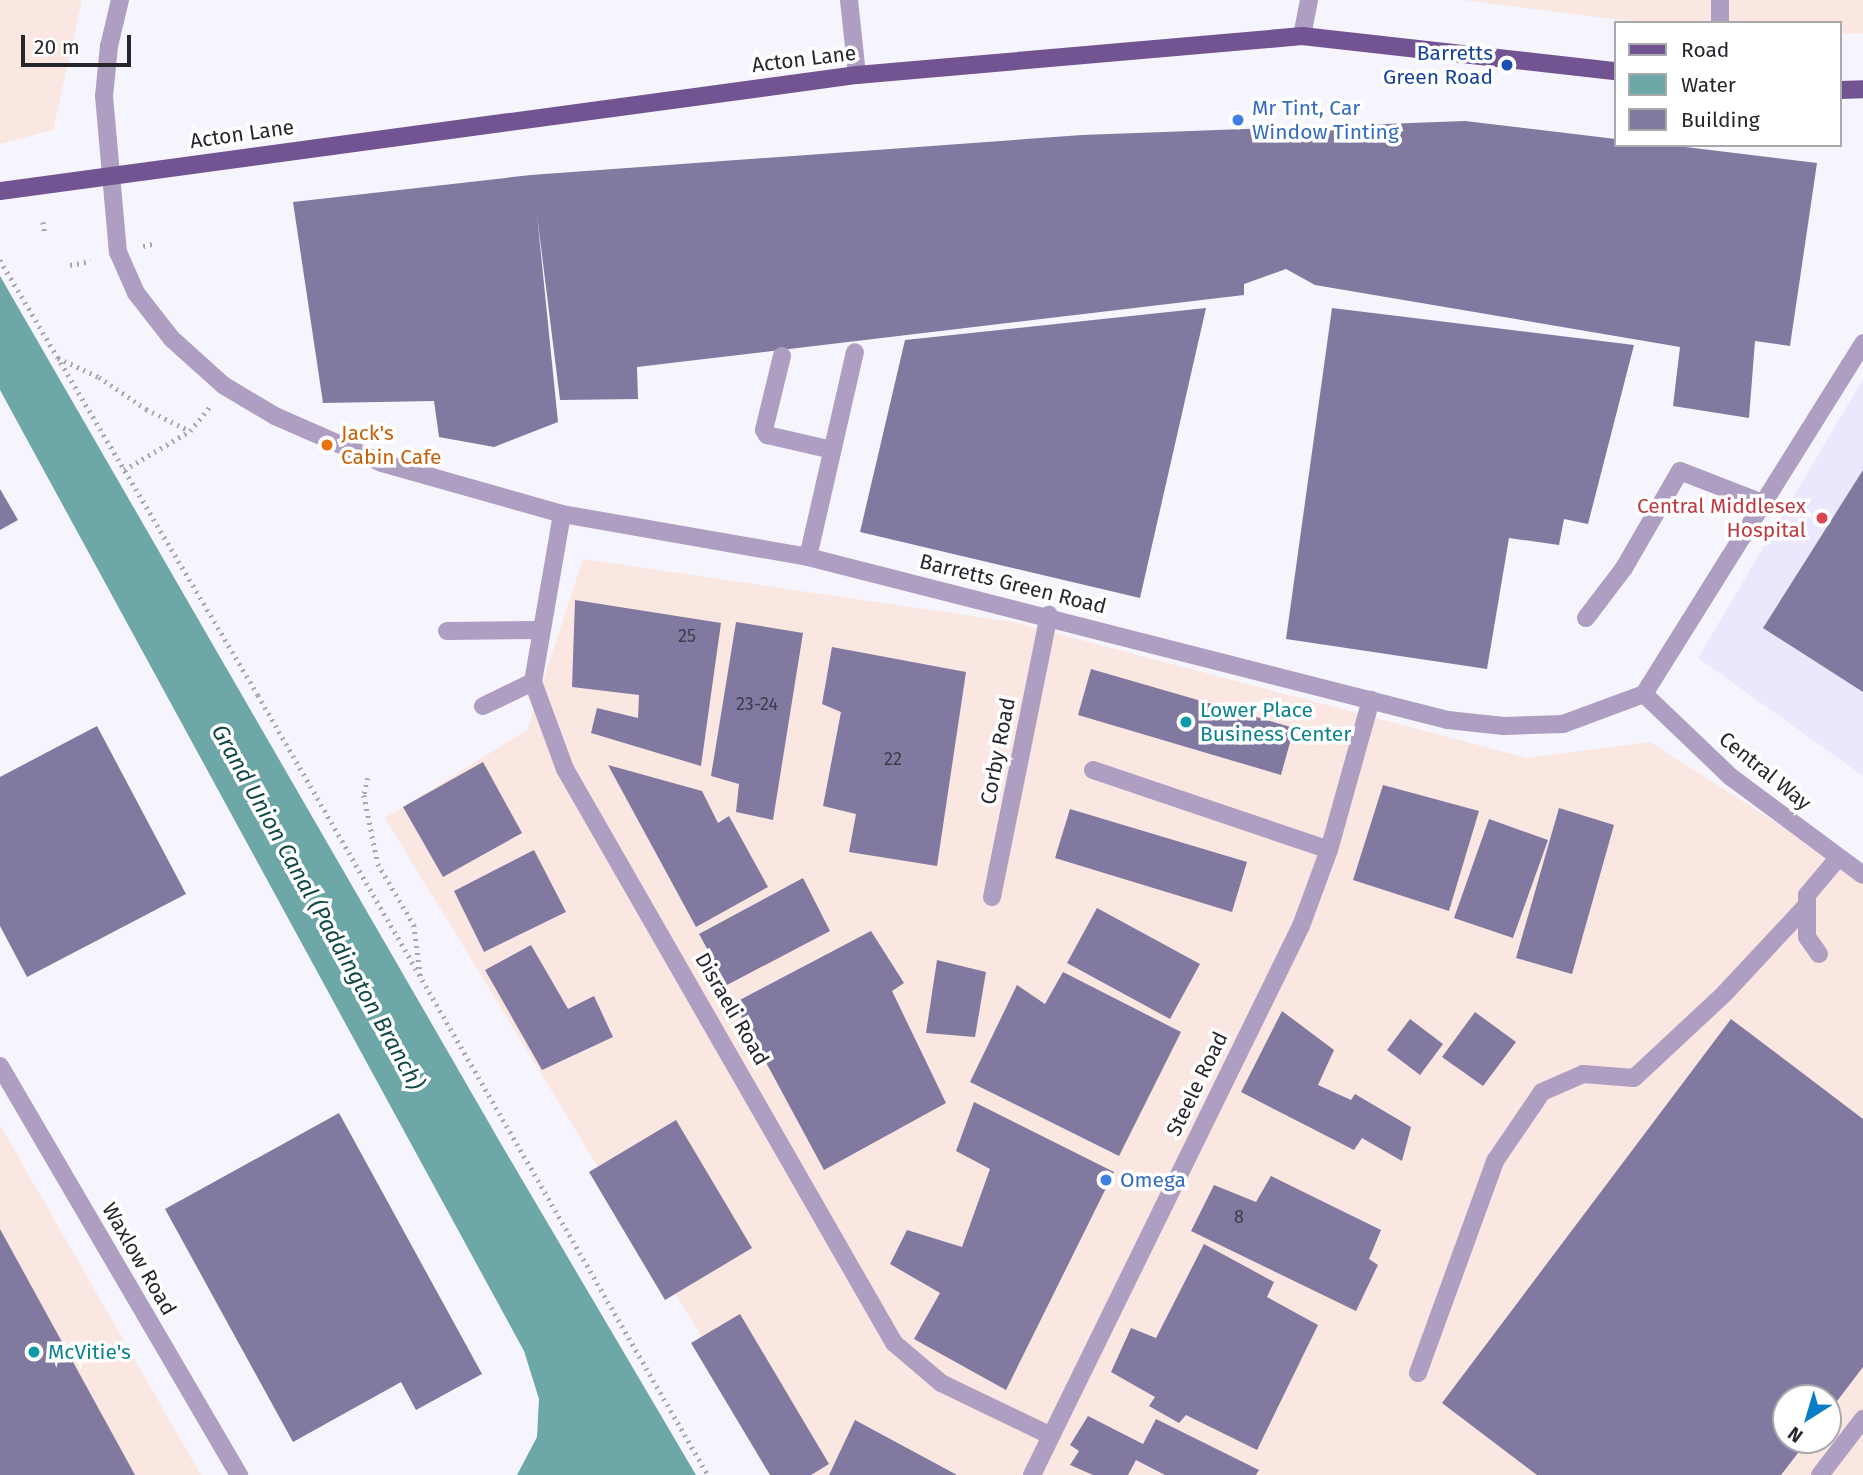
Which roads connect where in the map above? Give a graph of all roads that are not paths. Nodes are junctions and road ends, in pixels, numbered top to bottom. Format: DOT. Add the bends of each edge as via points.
graph roads {
  1 [pos="120,0"];
  2 [pos="849,0"];
  3 [pos="1309,0"];
  4 [pos="1720,0"];
  5 [pos="1720,21"];
  6 [pos="1302,36"];
  7 [pos="1615,71"];
  8 [pos="857,75"];
  9 [pos="1863,89"];
  10 [pos="1842,90"];
  11 [pos="108,176"];
  12 [pos="0,191"];
  13 [pos="1863,343"];
  14 [pos="855,352"];
  15 [pos="782,356"];
  16 [pos="832,450"];
  17 [pos="1765,503"];
  18 [pos="562,514"];
  19 [pos="808,557"];
  20 [pos="1049,615"];
  21 [pos="1586,618"];
  22 [pos="447,631"];
  23 [pos="541,631"];
  24 [pos="533,682"];
  25 [pos="1644,694"];
  26 [pos="1371,700"];
  27 [pos="483,706"];
  28 [pos="1093,770"];
  29 [pos="1329,850"];
  30 [pos="1838,858"];
  31 [pos="1863,876"];
  32 [pos="992,897"];
  33 [pos="1807,905"];
  34 [pos="1819,954"];
  35 [pos="0,1066"];
  36 [pos="1418,1373"];
  37 [pos="1863,1419"];
  38 [pos="1051,1436"];
  39 [pos="239,1475"];
  40 [pos="1032,1475"];
  41 [pos="1820,1475"];
  1 -- 11 [label="street, Barretts Green Road" via="108,46 104,96"];
  2 -- 8 [label="street"];
  3 -- 6 [label="street"];
  4 -- 5 [label="street"];
  6 -- 7 [label="main road, Acton Lane"];
  6 -- 8 [label="main road, Acton Lane"];
  8 -- 11 [label="main road, Acton Lane"];
  9 -- 10 [label="main road"];
  11 -- 12 [label="main road, Acton Lane"];
  11 -- 18 [label="street, Barretts Green Road" via="118,252 136,293 172,339 223,385 275,416 382,463"];
  13 -- 17 [label="street"];
  14 -- 16 [label="street"];
  15 -- 16 [label="street" via="764,430 768,435"];
  16 -- 19 [label="street"];
  17 -- 21 [label="street" via="1680,471 1624,568"];
  17 -- 25 [label="street"];
  18 -- 19 [label="street, Barretts Green Road"];
  18 -- 23 [label="street, Disraeli Road"];
  19 -- 20 [label="street, Barretts Green Road"];
  20 -- 26 [label="street, Barretts Green Road"];
  20 -- 32 [label="street, Corby Road"];
  22 -- 23 [label="street"];
  23 -- 24 [label="street, Disraeli Road"];
  24 -- 27 [label="street"];
  24 -- 38 [label="street, Disraeli Road" via="565,769 894,1343 941,1383"];
  25 -- 26 [label="street, Barretts Green Road" via="1563,724 1504,726 1448,720"];
  25 -- 30 [label="street, Central Way" via="1731,777"];
  26 -- 29 [label="street, Steele Road"];
  28 -- 29 [label="street"];
  29 -- 38 [label="street, Steele Road" via="1301,926"];
  30 -- 31 [label="street, Central Way"];
  30 -- 33 [label="street" via="1812,888"];
  33 -- 34 [label="street" via="1807,937"];
  33 -- 36 [label="street" via="1719,999 1634,1078 1583,1074 1542,1092 1495,1161"];
  35 -- 39 [label="street, Waxlow Road"];
  37 -- 41 [label="street"];
  38 -- 40 [label="street, Steele Road"];
}
